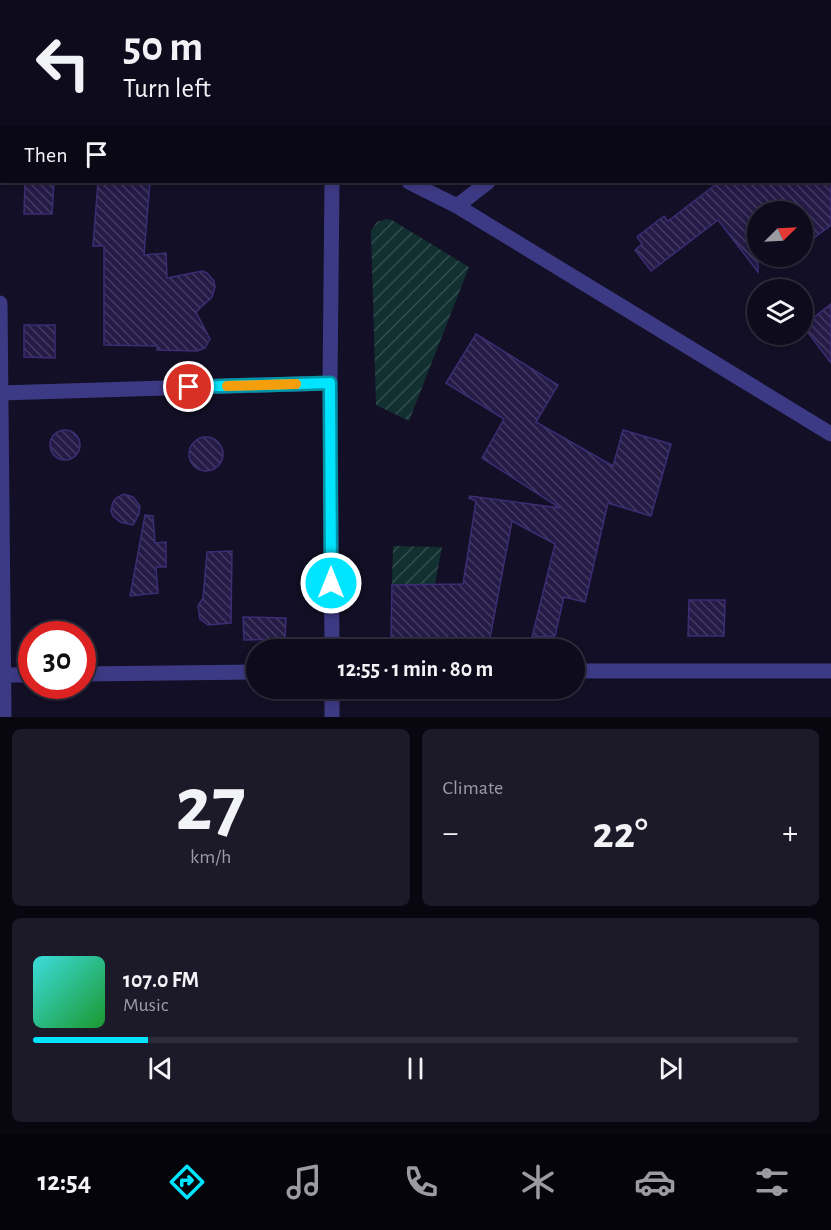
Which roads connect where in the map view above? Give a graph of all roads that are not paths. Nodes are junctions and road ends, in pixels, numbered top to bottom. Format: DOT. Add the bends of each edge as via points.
graph roads {
  1 [pos="332,183"];
  2 [pos="412,183"];
  3 [pos="487,183"];
  4 [pos="457,207"];
  5 [pos="0,303"];
  6 [pos="330,383"];
  7 [pos="0,393"];
  8 [pos="831,434"];
  9 [pos="332,639"];
  10 [pos="585,670"];
  11 [pos="831,671"];
  12 [pos="246,672"];
  13 [pos="96,674"];
  14 [pos="2,675"];
  15 [pos="18,675"];
  16 [pos="332,699"];
  17 [pos="4,717"];
  18 [pos="332,717"];
  1 -- 6 [label="street"];
  2 -- 4 [label="street"];
  3 -- 4 [label="street"];
  4 -- 8 [label="street"];
  5 -- 7 [label="street"];
  6 -- 7 [label="street"];
  6 -- 9 [label="street"];
  7 -- 14 [label="street"];
  10 -- 11 [label="street"];
  12 -- 13 [label="street"];
  14 -- 15 [label="street"];
  14 -- 17 [label="street"];
  16 -- 18 [label="street"];
}
